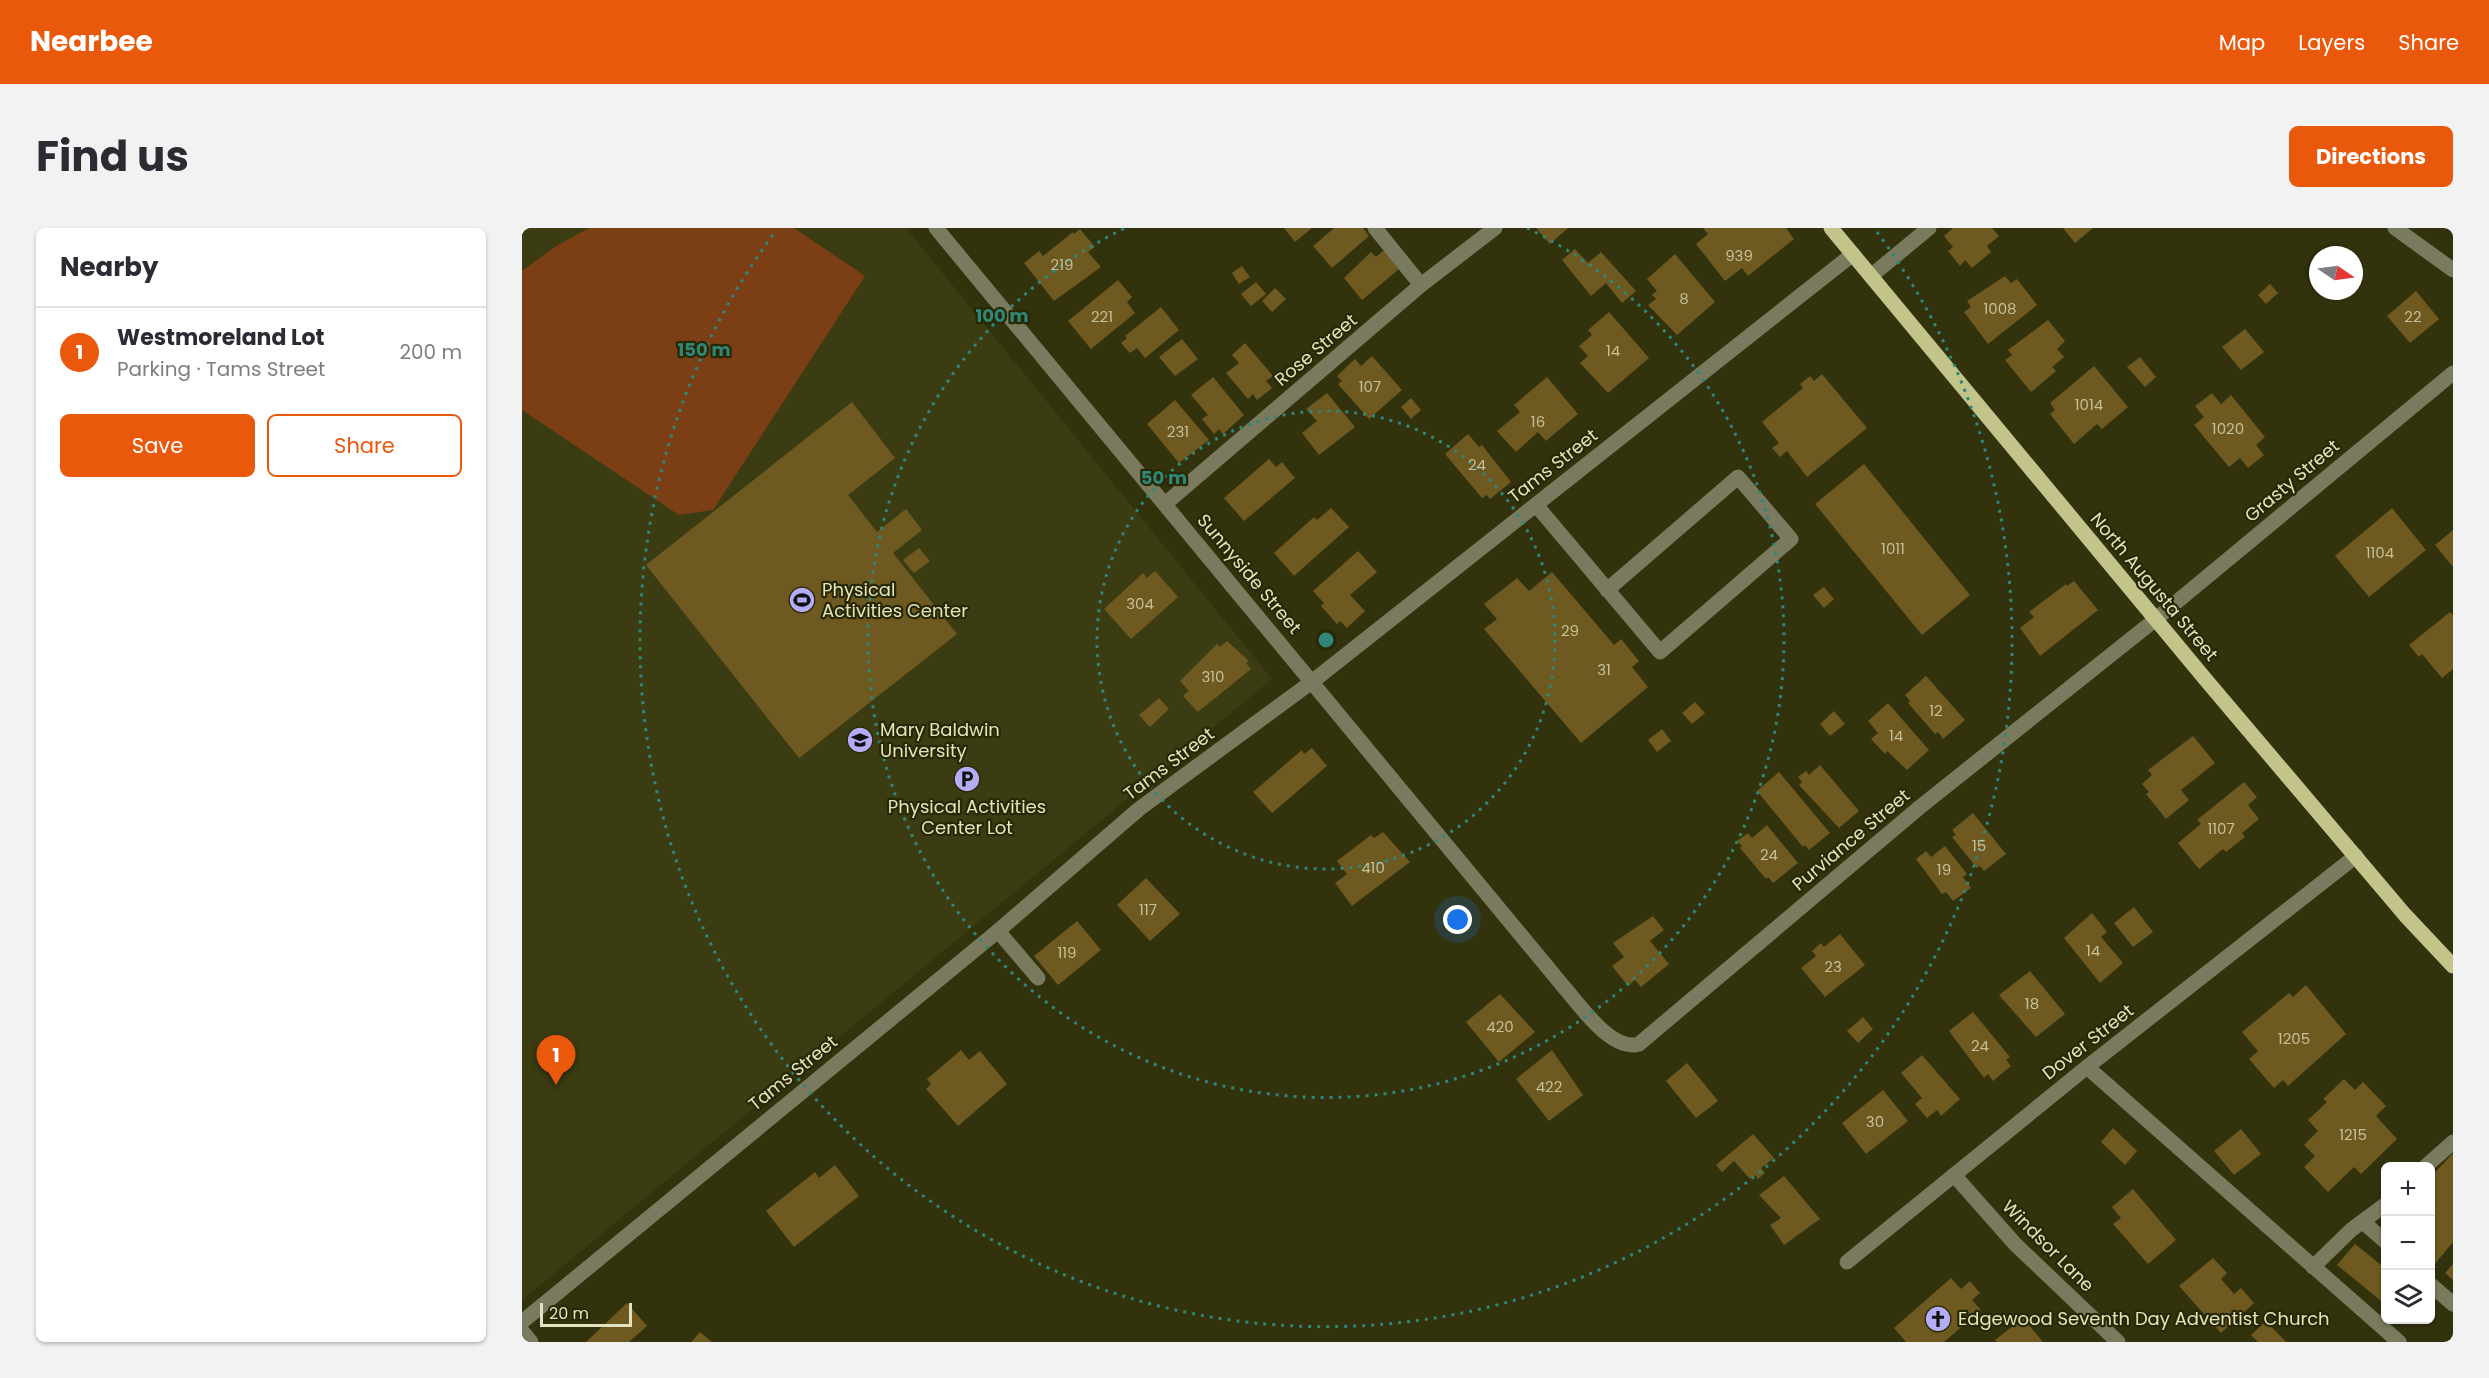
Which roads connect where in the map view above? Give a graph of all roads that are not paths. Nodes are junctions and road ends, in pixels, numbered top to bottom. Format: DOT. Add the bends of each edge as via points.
graph roads {
  1 [pos="936,228"];
  2 [pos="1375,228"];
  3 [pos="1495,228"];
  4 [pos="1831,228"];
  5 [pos="1929,228"];
  6 [pos="2395,228"];
  7 [pos="1853,254"];
  8 [pos="2453,270"];
  9 [pos="1870,276"];
  10 [pos="1421,285"];
  11 [pos="2453,373"];
  12 [pos="1165,504"];
  13 [pos="1536,505"];
  14 [pos="1607,590"];
  15 [pos="2156,619"];
  16 [pos="1312,681"];
  17 [pos="2356,856"];
  18 [pos="998,932"];
  19 [pos="2453,966"];
  20 [pos="1038,978"];
  21 [pos="1577,1001"];
  22 [pos="2087,1067"];
  23 [pos="2453,1142"];
  24 [pos="2431,1162"];
  25 [pos="1954,1175"];
  26 [pos="2381,1207"];
  27 [pos="2363,1222"];
  28 [pos="2381,1238"];
  29 [pos="1847,1262"];
  30 [pos="2313,1266"];
  31 [pos="2435,1288"];
  32 [pos="2453,1304"];
  33 [pos="522,1322"];
  34 [pos="522,1331"];
  35 [pos="531,1342"];
  36 [pos="2118,1342"];
  37 [pos="2399,1342"];
  1 -- 12 [label="street, Sunnyside Street"];
  2 -- 10 [label="street"];
  3 -- 10 [label="street, Rose Street"];
  4 -- 7 [label="main road, North Augusta Street"];
  5 -- 9 [label="street"];
  6 -- 8 [label="street"];
  7 -- 9 [label="main road, North Augusta Street"];
  7 -- 13 [label="street, Tams Street"];
  9 -- 15 [label="main road, North Augusta Street"];
  10 -- 12 [label="street, Rose Street"];
  11 -- 15 [label="street, Grasty Street"];
  12 -- 16 [label="street, Sunnyside Street"];
  13 -- 14 [label="street"];
  13 -- 16 [label="street, Tams Street"];
  14 -- 14 [label="street" via="1660,652 1791,539 1738,477"];
  15 -- 17 [label="main road, North Augusta Street"];
  15 -- 21 [label="street, Purviance Street" via="1929,800 1639,1044 1629,1046 1613,1041"];
  16 -- 18 [label="street, Tams Street" via="1139,809"];
  16 -- 21 [label="street, Sunnyside Street"];
  17 -- 19 [label="main road, North Augusta Street"];
  17 -- 22 [label="street, Dover Street"];
  18 -- 20 [label="street"];
  18 -- 33 [label="street, Tams Street"];
  22 -- 25 [label="street, Dover Street"];
  22 -- 30 [label="street"];
  23 -- 24 [label="street"];
  25 -- 29 [label="street, Dover Street"];
  25 -- 36 [label="street, Windsor Lane" via="2015,1244"];
  26 -- 27 [label="street"];
  27 -- 28 [label="street"];
  27 -- 30 [label="street"];
  30 -- 37 [label="street"];
  31 -- 32 [label="street"];
  34 -- 35 [label="street"];
}
